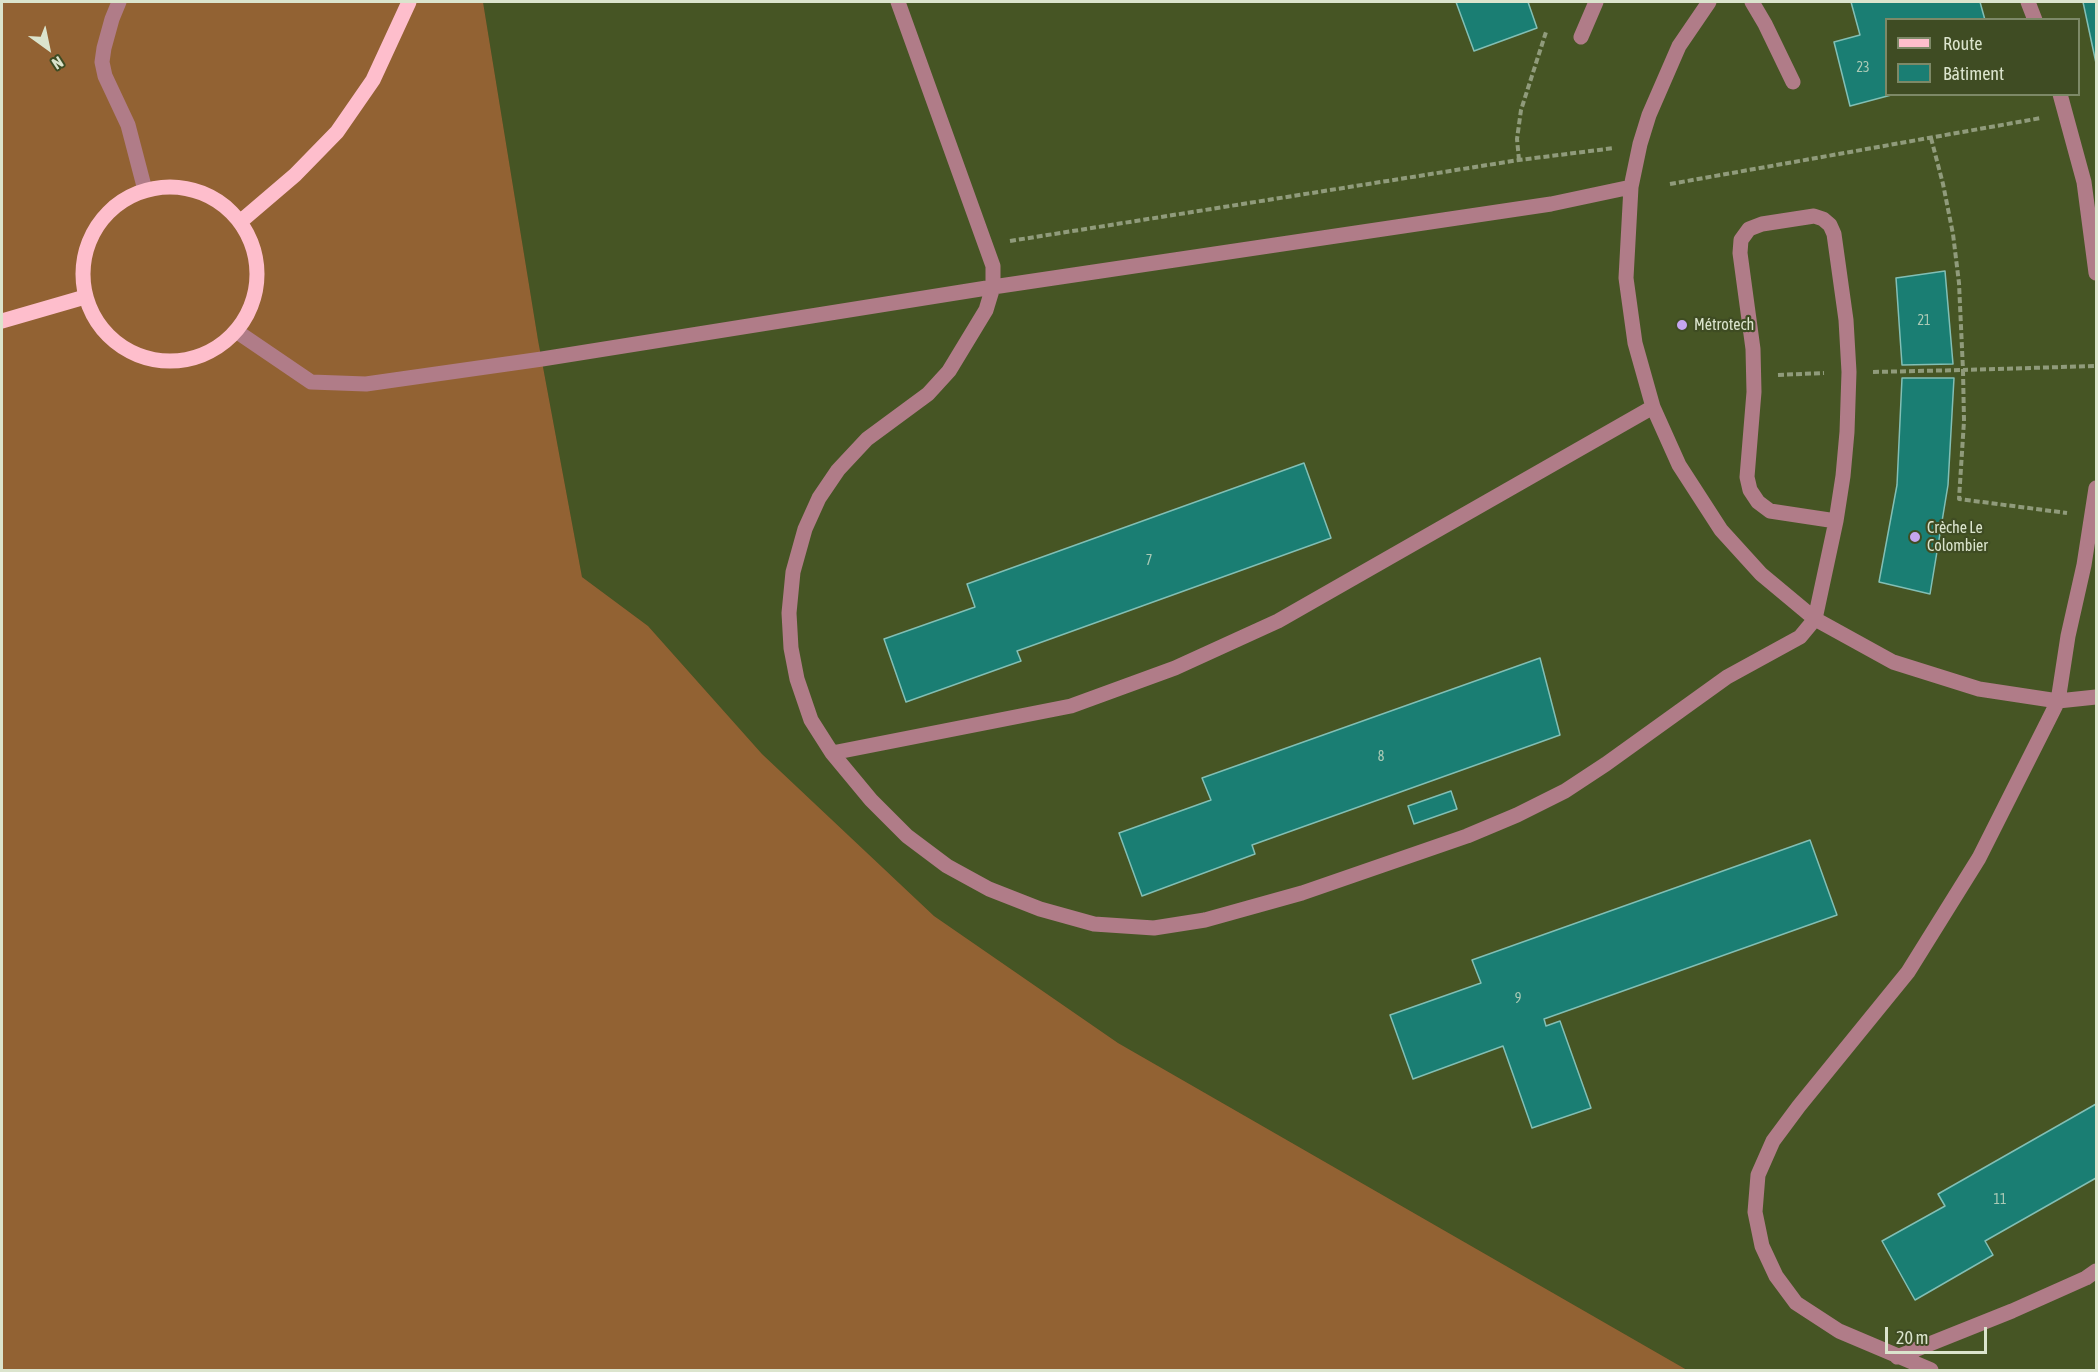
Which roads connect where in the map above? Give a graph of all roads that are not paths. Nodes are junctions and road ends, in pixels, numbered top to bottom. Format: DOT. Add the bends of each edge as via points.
graph roads {
  1 [pos="119,2"];
  2 [pos="409,2"];
  3 [pos="898,2"];
  4 [pos="1596,2"];
  5 [pos="1709,2"];
  6 [pos="1752,2"];
  7 [pos="2028,2"];
  8 [pos="2034,18"];
  9 [pos="1581,37"];
  10 [pos="1793,82"];
  11 [pos="2061,96"];
  12 [pos="1631,187"];
  13 [pos="145,190"];
  14 [pos="240,222"];
  15 [pos="2097,273"];
  16 [pos="993,287"];
  17 [pos="85,297"];
  18 [pos="2,321"];
  19 [pos="236,331"];
  20 [pos="1653,407"];
  21 [pos="2097,488"];
  22 [pos="1836,521"];
  23 [pos="1815,619"];
  24 [pos="2097,697"];
  25 [pos="2058,700"];
  26 [pos="832,753"];
  27 [pos="2097,1271"];
  28 [pos="1897,1357"];
  29 [pos="1931,1371"];
  1 -- 13 [label="lane" via="102,62 128,125"];
  2 -- 14 [label="main road" via="373,80 337,132"];
  3 -- 16 [label="lane" via="986,245 993,266"];
  4 -- 9 [label="lane"];
  5 -- 12 [label="lane" via="1679,46 1649,115"];
  6 -- 10 [label="lane"];
  7 -- 8 [label="lane"];
  11 -- 15 [label="lane" via="2084,183"];
  12 -- 16 [label="lane" via="1551,204"];
  12 -- 20 [label="lane" via="1626,278 1635,344"];
  13 -- 14 [label="main road" via="171,187 198,191 221,203"];
  13 -- 17 [label="main road" via="121,202 101,220 88,244 82,270"];
  14 -- 19 [label="main road" via="253,248 257,277 251,306"];
  16 -- 19 [label="lane" via="366,384 311,382"];
  16 -- 26 [label="lane" via="986,310 949,371 928,394 867,439 838,470 805,529 793,572 790,648 811,720"];
  17 -- 18 [label="main road"];
  17 -- 19 [label="main road" via="96,321 114,341 137,355 164,361 190,359 215,348"];
  20 -- 23 [label="lane" via="1679,465 1721,530 1761,574"];
  20 -- 26 [label="lane" via="1278,621 1175,668 1071,706"];
  21 -- 25 [label="lane"];
  22 -- 22 [label="lane" via="1770,511 1758,502 1747,477 1754,392 1753,349 1741,240 1749,230 1762,224 1800,217 1814,216 1830,225 1846,320 1847,432"];
  22 -- 23 [label="lane"];
  23 -- 25 [label="lane" via="1893,662 1979,689"];
  23 -- 26 [label="lane" via="1800,637 1727,676 1606,764 1517,815 1302,893 1205,920 1154,928 1094,924 989,889 947,866 907,836"];
  24 -- 25 [label="lane"];
  25 -- 28 [label="lane" via="1979,858 1908,972 1773,1141 1758,1175 1755,1212 1762,1246 1776,1276 1796,1303 1839,1331"];
  27 -- 28 [label="lane" via="2012,1311"];
  28 -- 29 [label="lane"];
}
